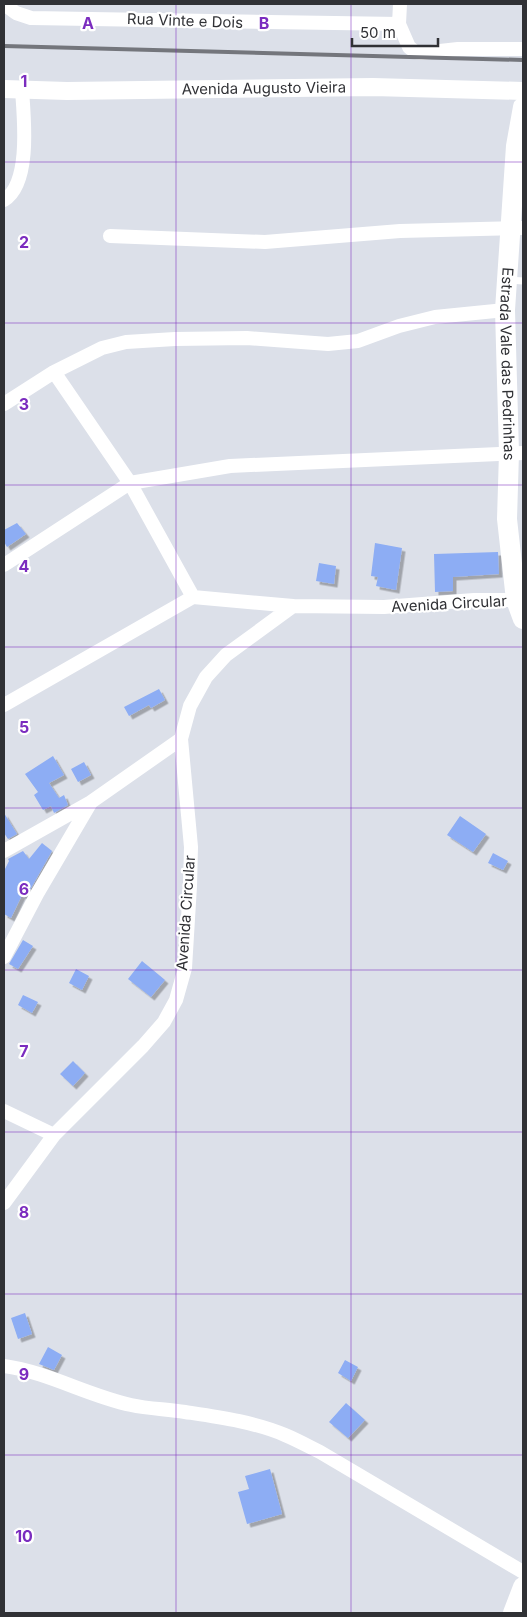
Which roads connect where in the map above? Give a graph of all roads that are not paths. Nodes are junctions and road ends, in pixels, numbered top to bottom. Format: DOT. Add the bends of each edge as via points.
graph roads {
  1 [pos="4,4"];
  2 [pos="400,4"];
  3 [pos="399,24"];
  4 [pos="523,50"];
  5 [pos="4,89"];
  6 [pos="22,90"];
  7 [pos="523,91"];
  8 [pos="523,109"];
  9 [pos="4,200"];
  10 [pos="516,228"];
  11 [pos="110,236"];
  12 [pos="515,280"];
  13 [pos="505,310"];
  14 [pos="54,372"];
  15 [pos="4,404"];
  16 [pos="516,453"];
  17 [pos="130,483"];
  18 [pos="4,565"];
  19 [pos="193,597"];
  20 [pos="293,606"];
  21 [pos="520,610"];
  22 [pos="4,705"];
  23 [pos="181,740"];
  24 [pos="92,802"];
  25 [pos="4,851"];
  26 [pos="4,958"];
  27 [pos="4,1111"];
  28 [pos="54,1135"];
  29 [pos="4,1203"];
  30 [pos="4,1366"];
  31 [pos="523,1572"];
  32 [pos="523,1587"];
  33 [pos="513,1613"];
  1 -- 3 [label="street, Rua Vinte e Dois" via="31,18"];
  2 -- 3 [label="street"];
  3 -- 4 [label="street" via="409,47 415,52"];
  5 -- 6 [label="street, Avenida Augusto Vieira"];
  6 -- 7 [label="street, Avenida Augusto Vieira" via="373,87"];
  6 -- 9 [label="street" via="24,149 18,183"];
  8 -- 10 [label="main road, Estrada Vale das Pedrinhas" via="516,146"];
  10 -- 11 [label="street" via="400,231 265,242"];
  10 -- 12 [label="main road, Estrada Vale das Pedrinhas"];
  12 -- 13 [label="main road, Estrada Vale das Pedrinhas"];
  13 -- 14 [label="street" via="435,316 358,341 328,344 247,338 126,342 102,348"];
  13 -- 16 [label="main road, Estrada Vale das Pedrinhas"];
  14 -- 15 [label="street"];
  14 -- 17 [label="street"];
  16 -- 17 [label="street" via="230,466"];
  16 -- 21 [label="main road, Estrada Vale das Pedrinhas" via="507,519"];
  17 -- 18 [label="street"];
  17 -- 19 [label="street"];
  19 -- 20 [label="street, Avenida Circular"];
  19 -- 22 [label="street"];
  20 -- 21 [label="street, Avenida Circular" via="384,606 474,600"];
  20 -- 23 [label="street, Avenida Circular" via="226,655 206,677 190,706"];
  23 -- 24 [label="street"];
  23 -- 28 [label="street, Avenida Circular" via="191,847 185,968 176,1000 164,1022 144,1046"];
  24 -- 25 [label="street"];
  24 -- 26 [label="street" via="37,894"];
  27 -- 28 [label="street"];
  28 -- 29 [label="street, Avenida Circular"];
  30 -- 31 [label="street" via="133,1406 222,1418 284,1434"];
  32 -- 33 [label="main road"];
}
